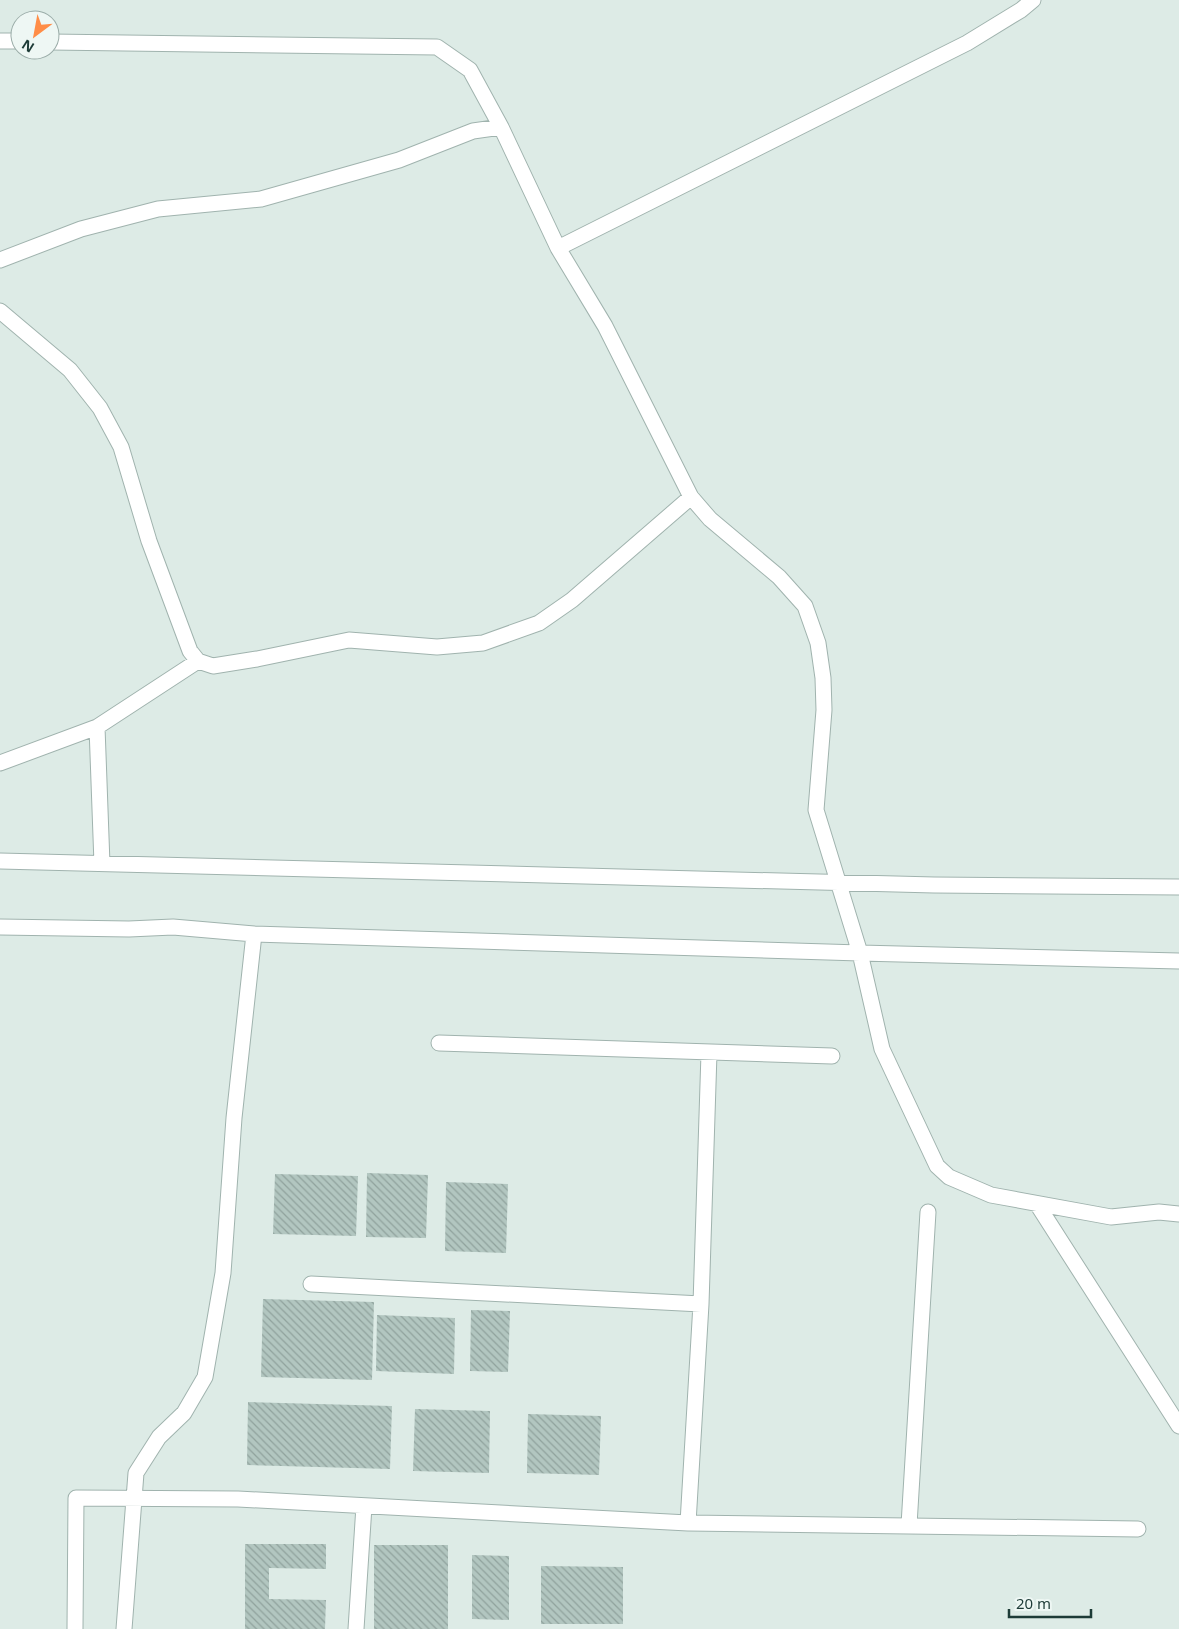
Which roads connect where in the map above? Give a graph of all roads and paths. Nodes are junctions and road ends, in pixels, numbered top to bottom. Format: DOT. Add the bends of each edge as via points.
graph roads {
  1 [pos="1033,0"];
  2 [pos="60,42"];
  3 [pos="501,127"];
  4 [pos="558,248"];
  5 [pos="0,260"];
  6 [pos="0,311"];
  7 [pos="691,497"];
  8 [pos="198,661"];
  9 [pos="97,727"];
  10 [pos="4,759"];
  11 [pos="0,861"];
  12 [pos="102,864"];
  13 [pos="838,882"];
  14 [pos="1179,887"];
  15 [pos="0,928"];
  16 [pos="254,934"];
  17 [pos="860,954"];
  18 [pos="1179,961"];
  19 [pos="438,1043"];
  20 [pos="709,1053"];
  21 [pos="832,1056"];
  22 [pos="1038,1204"];
  23 [pos="928,1212"];
  24 [pos="1179,1214"];
  25 [pos="311,1284"];
  26 [pos="701,1304"];
  27 [pos="1179,1426"];
  28 [pos="134,1499"];
  29 [pos="364,1506"];
  30 [pos="688,1523"];
  31 [pos="909,1525"];
  32 [pos="1138,1529"];
  33 [pos="75,1629"];
  34 [pos="124,1629"];
  35 [pos="356,1629"];
  1 -- 4 [label="street" via="967,43"];
  2 -- 3 [label="street" via="437,47 470,70"];
  3 -- 4 [label="street"];
  3 -- 5 [label="street" via="474,131 399,160 261,199 158,209 90,226"];
  4 -- 7 [label="street" via="605,326"];
  6 -- 8 [label="street" via="70,370 100,408 121,447 149,541 190,651"];
  7 -- 8 [label="street" via="572,600 538,623 483,643 437,647 349,640 213,666"];
  7 -- 13 [label="street" via="710,519 779,577 805,606 818,644 823,678 824,710 816,810"];
  8 -- 9 [label="street"];
  9 -- 10 [label="street"];
  9 -- 12 [label="street"];
  11 -- 12 [label="street"];
  12 -- 13 [label="street"];
  13 -- 14 [label="street"];
  13 -- 17 [label="street"];
  15 -- 16 [label="street" via="173,927"];
  16 -- 17 [label="street"];
  16 -- 28 [label="street" via="234,1118 223,1273 205,1377 184,1413 160,1437 136,1473"];
  17 -- 18 [label="street"];
  17 -- 22 [label="street" via="882,1049 937,1166 949,1177 991,1195"];
  19 -- 20 [label="street"];
  20 -- 21 [label="street"];
  20 -- 26 [label="street"];
  22 -- 24 [label="street" via="1111,1217 1160,1212"];
  22 -- 27 [label="street"];
  23 -- 31 [label="street"];
  25 -- 26 [label="street"];
  26 -- 30 [label="street"];
  28 -- 29 [label="street" via="238,1499"];
  28 -- 33 [label="street" via="76,1498"];
  28 -- 34 [label="street"];
  29 -- 30 [label="street"];
  29 -- 35 [label="street"];
  30 -- 31 [label="street"];
  31 -- 32 [label="street"];
}
